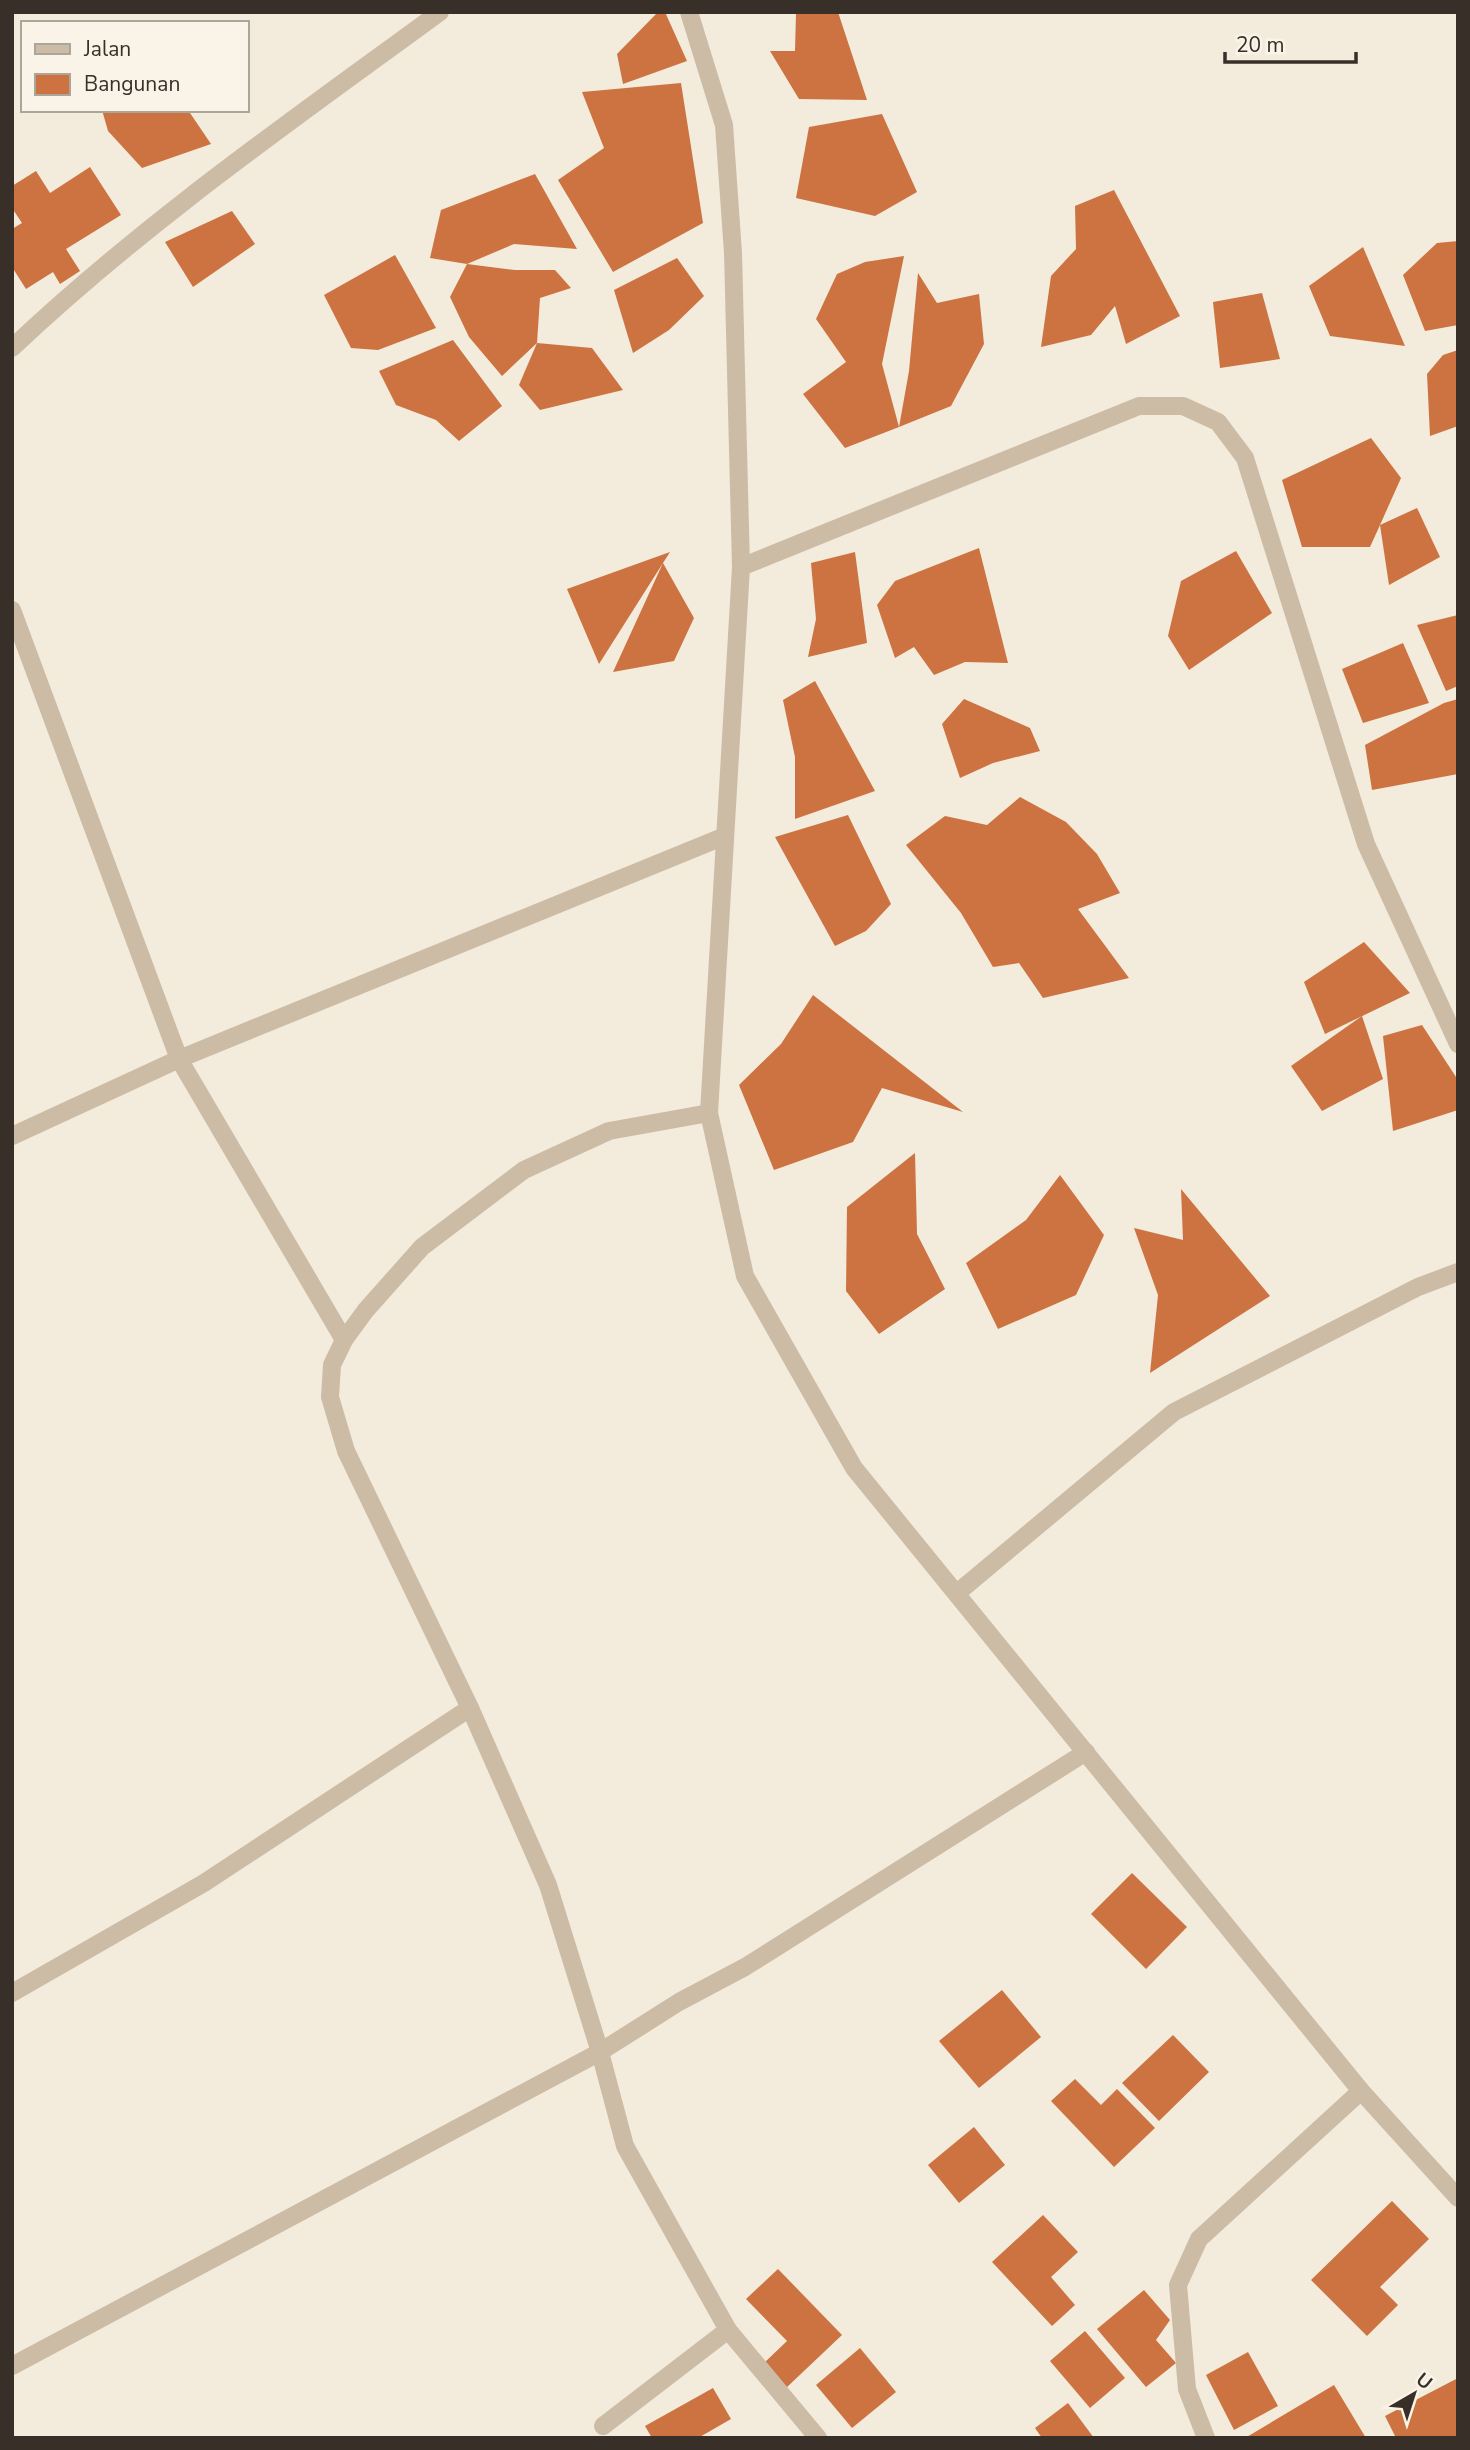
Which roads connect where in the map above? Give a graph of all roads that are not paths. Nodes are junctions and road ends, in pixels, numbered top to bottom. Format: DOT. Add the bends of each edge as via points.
graph roads {
  1 [pos="440,12"];
  2 [pos="689,12"];
  3 [pos="12,348"];
  4 [pos="741,567"];
  5 [pos="12,610"];
  6 [pos="725,836"];
  7 [pos="1458,1044"];
  8 [pos="179,1059"];
  9 [pos="709,1113"];
  10 [pos="12,1136"];
  11 [pos="1458,1272"];
  12 [pos="344,1340"];
  13 [pos="957,1593"];
  14 [pos="470,1708"];
  15 [pos="1086,1752"];
  16 [pos="12,1993"];
  17 [pos="600,2052"];
  18 [pos="1361,2091"];
  19 [pos="1458,2198"];
  20 [pos="728,2330"];
  21 [pos="12,2366"];
  22 [pos="603,2426"];
  23 [pos="818,2438"];
  24 [pos="1206,2438"];
  1 -- 3 [label="street" via="74,289"];
  2 -- 4 [label="street" via="724,125 733,253"];
  4 -- 6 [label="street"];
  4 -- 7 [label="street" via="1139,406 1183,406 1218,422 1245,457 1366,844"];
  5 -- 8 [label="street"];
  6 -- 8 [label="street"];
  6 -- 9 [label="street"];
  8 -- 10 [label="street"];
  8 -- 12 [label="street"];
  9 -- 12 [label="street" via="609,1131 524,1170 422,1247"];
  9 -- 13 [label="street" via="745,1276 854,1468"];
  11 -- 13 [label="street" via="1418,1287 1174,1412"];
  12 -- 14 [label="street" via="332,1364 330,1397 346,1451"];
  13 -- 15 [label="street"];
  14 -- 16 [label="street" via="204,1883"];
  14 -- 17 [label="street" via="548,1885"];
  15 -- 17 [label="street" via="745,1967 679,2001"];
  15 -- 18 [label="street"];
  17 -- 20 [label="street" via="625,2146"];
  17 -- 21 [label="street"];
  18 -- 19 [label="street"];
  18 -- 24 [label="street" via="1199,2239 1178,2285 1187,2389"];
  20 -- 22 [label="street"];
  20 -- 23 [label="street"];
}
